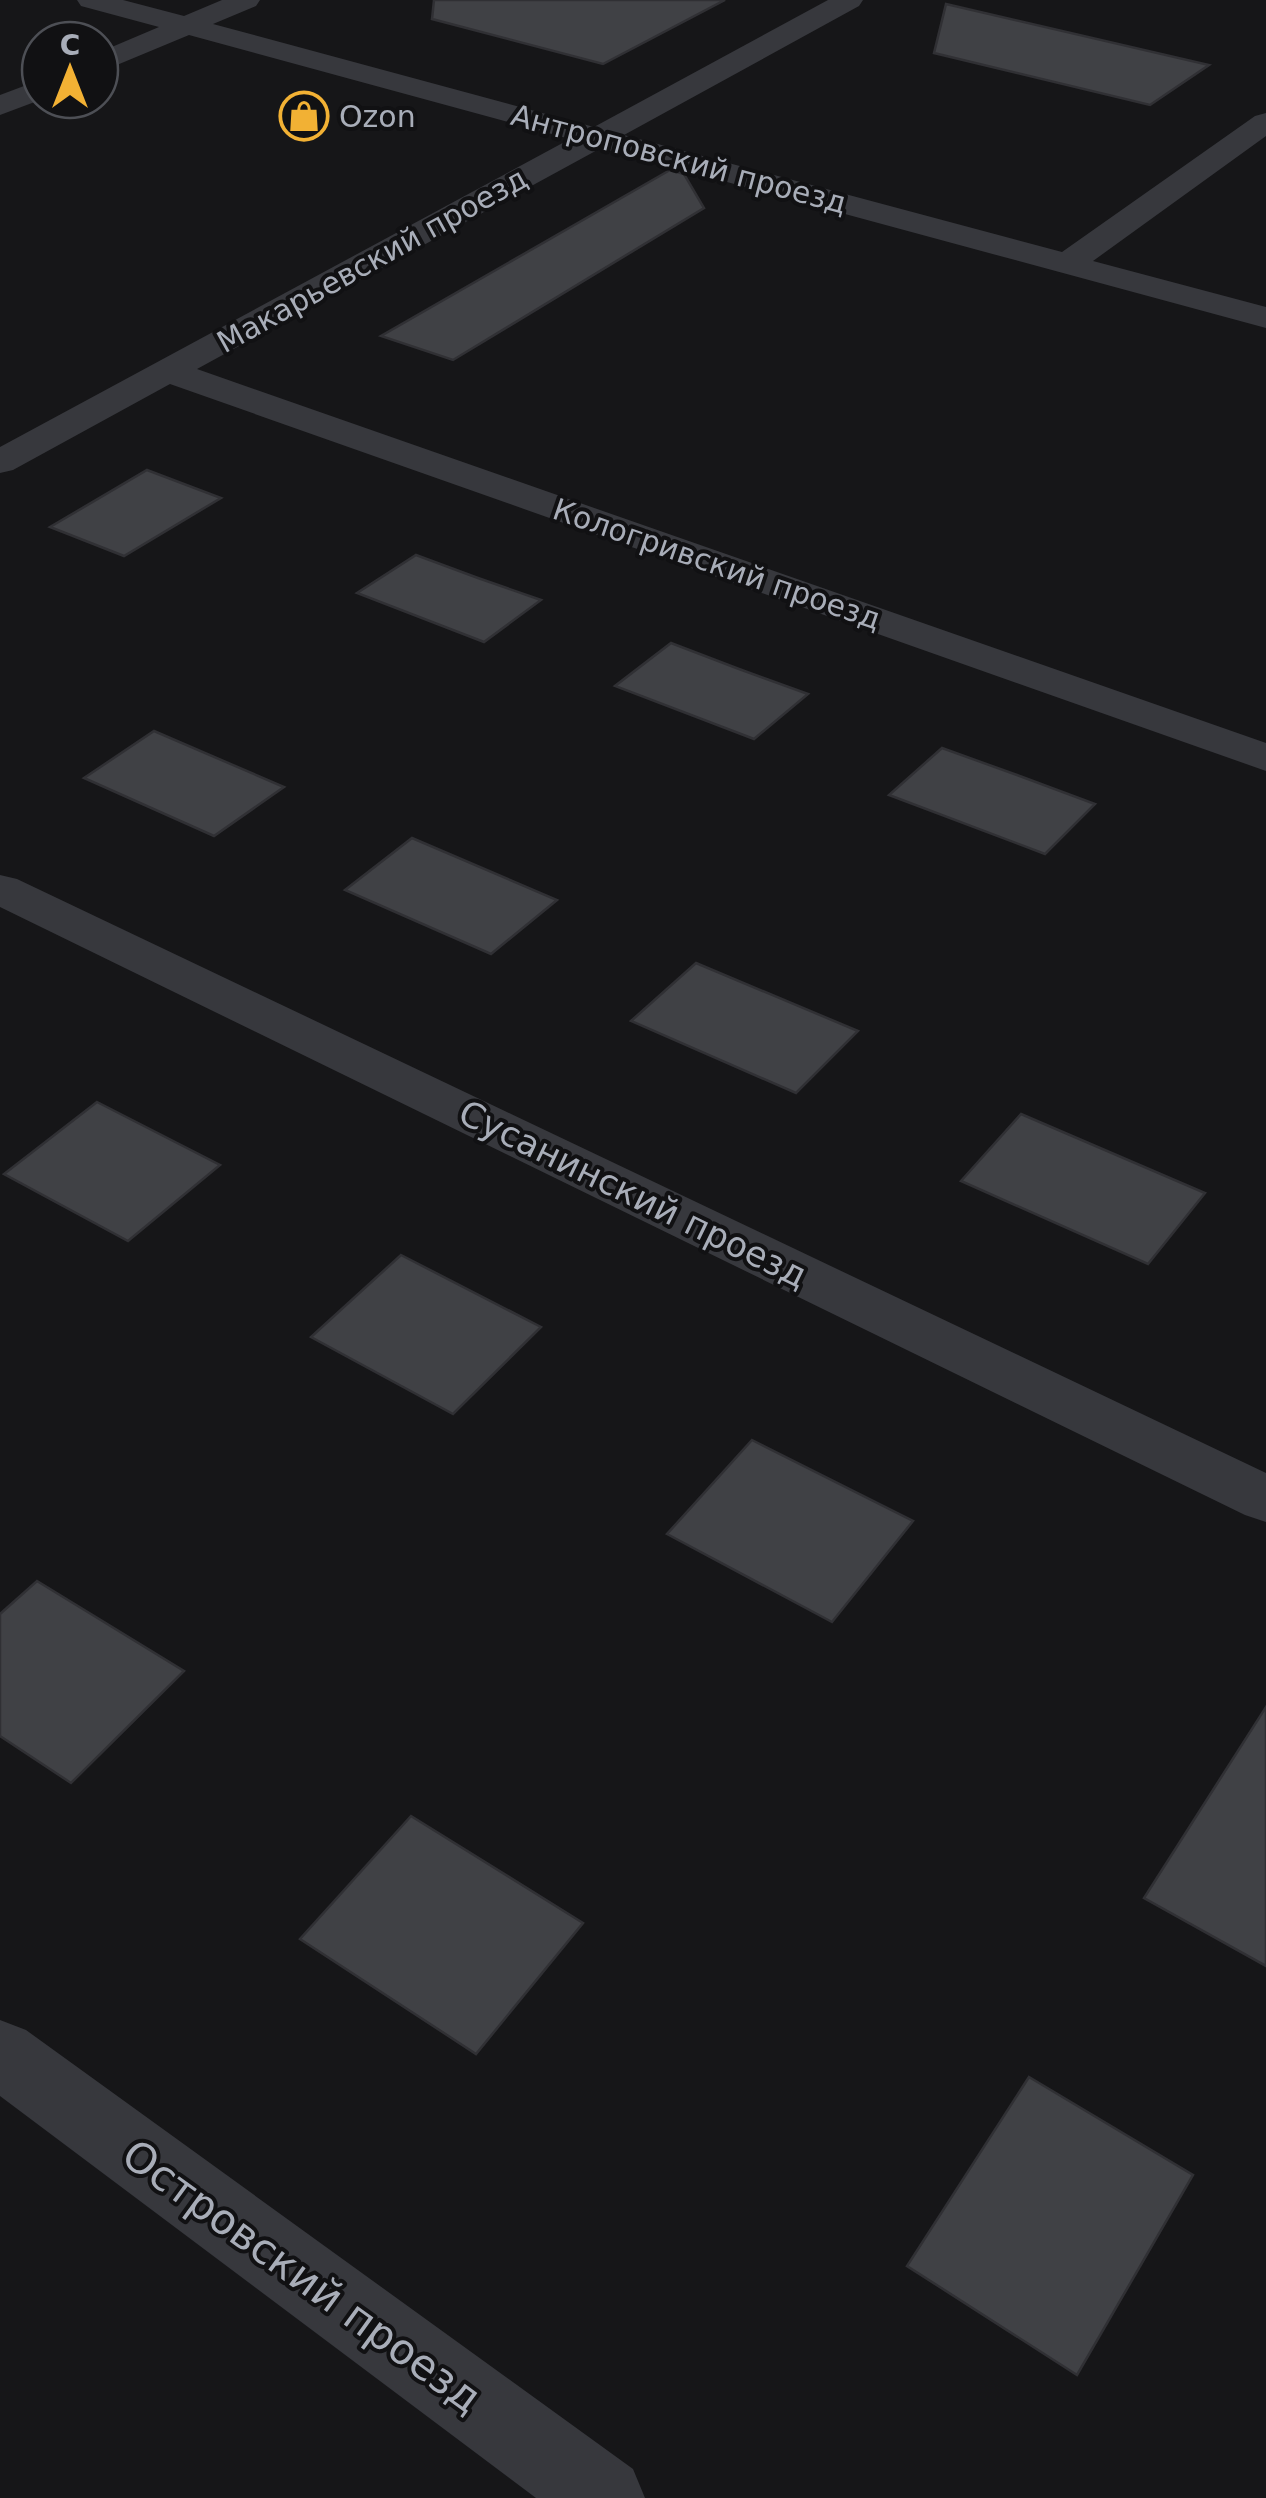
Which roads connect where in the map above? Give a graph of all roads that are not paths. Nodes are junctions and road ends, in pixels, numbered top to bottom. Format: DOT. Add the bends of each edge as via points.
graph roads {
  1 [pos="92,0"];
  2 [pos="246,0"];
  3 [pos="849,0"];
  4 [pos="186,26"];
  5 [pos="120,54"];
  6 [pos="1266,122"];
  7 [pos="597,137"];
  8 [pos="1067,264"];
  9 [pos="1266,318"];
  10 [pos="167,371"];
  11 [pos="0,462"];
  12 [pos="1266,758"];
  13 [pos="0,888"];
  14 [pos="1266,1499"];
  15 [pos="0,2053"];
  16 [pos="604,2498"];
  1 -- 4 [label="street, Антроповский проезд"];
  2 -- 4 [label="street"];
  3 -- 7 [label="street, Макарьевский проезд"];
  4 -- 5 [label="street"];
  4 -- 7 [label="street, Антроповский проезд"];
  6 -- 8 [label="street"];
  7 -- 8 [label="street, Антроповский проезд"];
  7 -- 10 [label="street, Макарьевский проезд"];
  8 -- 9 [label="street, Антроповский проезд"];
  10 -- 11 [label="street, Макарьевский проезд"];
  10 -- 12 [label="street, Кологривский проезд"];
  13 -- 14 [label="street, Сусанинский проезд"];
  15 -- 16 [label="street, Островский проезд"];
}
